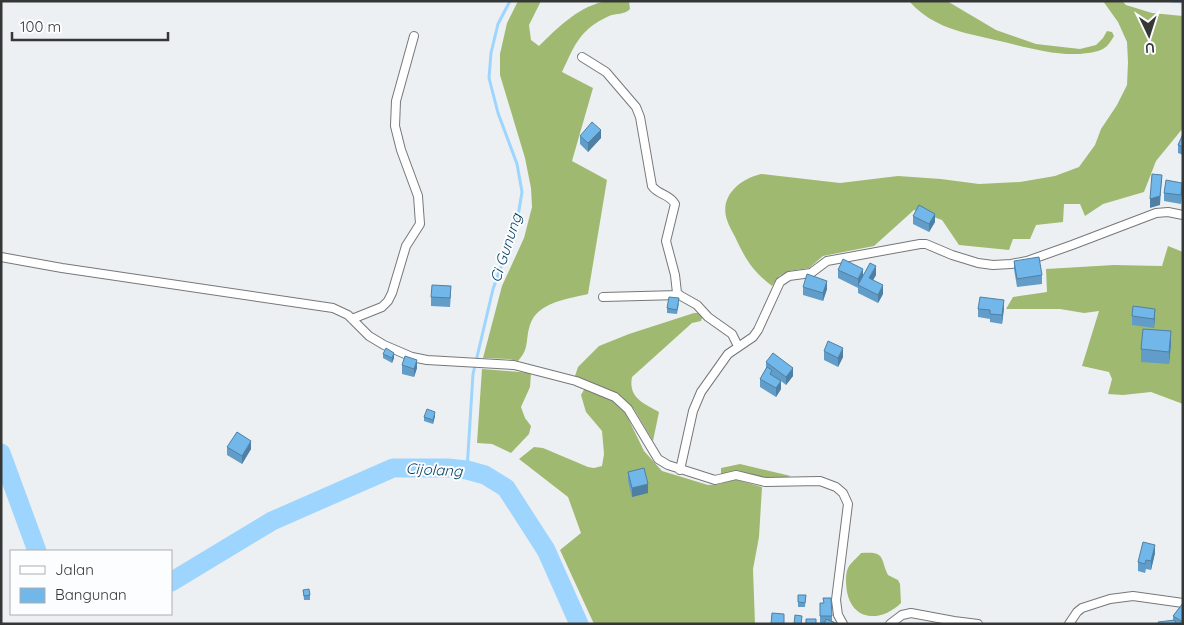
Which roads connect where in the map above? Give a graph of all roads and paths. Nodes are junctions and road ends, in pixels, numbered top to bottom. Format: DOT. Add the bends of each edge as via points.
graph roads {
  1 [pos="414,36"];
  2 [pos="582,57"];
  3 [pos="1183,216"];
  4 [pos="1,257"];
  5 [pos="679,295"];
  6 [pos="603,297"];
  7 [pos="352,319"];
  8 [pos="738,346"];
  9 [pos="680,470"];
  10 [pos="1183,603"];
  11 [pos="843,624"];
  12 [pos="890,624"];
  13 [pos="965,624"];
  14 [pos="978,624"];
  15 [pos="1069,624"];
  1 -- 7 [label="street" via="397,94 395,126 418,196 420,224 406,246 388,301 382,307"];
  2 -- 5 [label="street" via="610,76 638,112 652,186 675,204 666,241"];
  3 -- 8 [label="street" via="1156,213 1011,264 978,263 923,244 827,261 811,273 784,278 758,330"];
  4 -- 7 [label="street" via="333,308"];
  5 -- 6 [label="street"];
  5 -- 8 [label="street" via="697,305 729,332"];
  7 -- 9 [label="street" via="369,336 398,352 428,360 525,367 615,396 628,409 658,459"];
  8 -- 9 [label="street" via="728,354 697,400"];
  9 -- 11 [label="street" via="715,480 736,475 765,482 820,481 843,493 847,498 848,513 836,600"];
  10 -- 15 [label="street" via="1134,596 1110,599 1082,608"];
  12 -- 13 [label="street" via="911,613"];
  13 -- 14 [label="street"];
}
